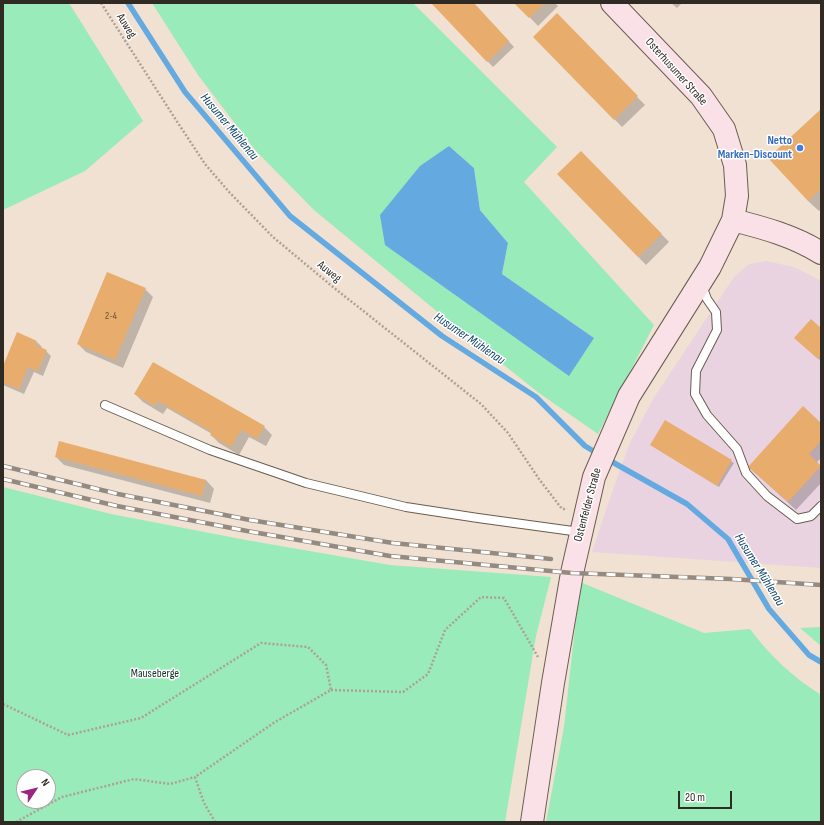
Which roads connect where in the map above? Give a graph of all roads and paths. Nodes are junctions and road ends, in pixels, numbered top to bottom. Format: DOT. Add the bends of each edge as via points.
graph roads {
  1 [pos="101,3"];
  2 [pos="612,3"];
  3 [pos="733,220"];
  4 [pos="821,253"];
  5 [pos="700,282"];
  6 [pos="106,406"];
  7 [pos="821,506"];
  8 [pos="585,510"];
  9 [pos="580,532"];
  10 [pos="556,664"];
  11 [pos="331,690"];
  12 [pos="3,704"];
  13 [pos="195,776"];
  14 [pos="16,822"];
  15 [pos="215,822"];
  16 [pos="532,822"];
  1 -- 8 [label="path, Auweg" via="205,164 230,193 273,237 480,404 508,434 562,509"];
  2 -- 3 [label="main road, Osterhusumer Straße" via="701,96 724,129 735,165 738,196"];
  3 -- 4 [label="main road" via="773,231"];
  3 -- 5 [label="main road, Ostenfelder Straße"];
  5 -- 7 [label="lane" via="716,312 717,330 696,371 696,394 707,415 737,449 746,473 766,496 797,519 811,516"];
  5 -- 8 [label="main road, Ostenfelder Straße" via="629,396 594,477"];
  6 -- 9 [label="lane" via="210,450 306,483 406,507"];
  8 -- 9 [label="main road, Ostenfelder Straße"];
  9 -- 10 [label="main road, Ostenfelder Straße"];
  10 -- 11 [label="path" via="542,663 504,598 481,597 445,630 428,674 403,692"];
  10 -- 16 [label="main road, Ostenfelder Straße"];
  11 -- 12 [label="path" via="326,665 308,646 261,643 141,718 68,735"];
  11 -- 13 [label="path" via="275,722"];
  13 -- 14 [label="path" via="170,784 134,779 62,797"];
  13 -- 15 [label="path" via="204,803"];
}
